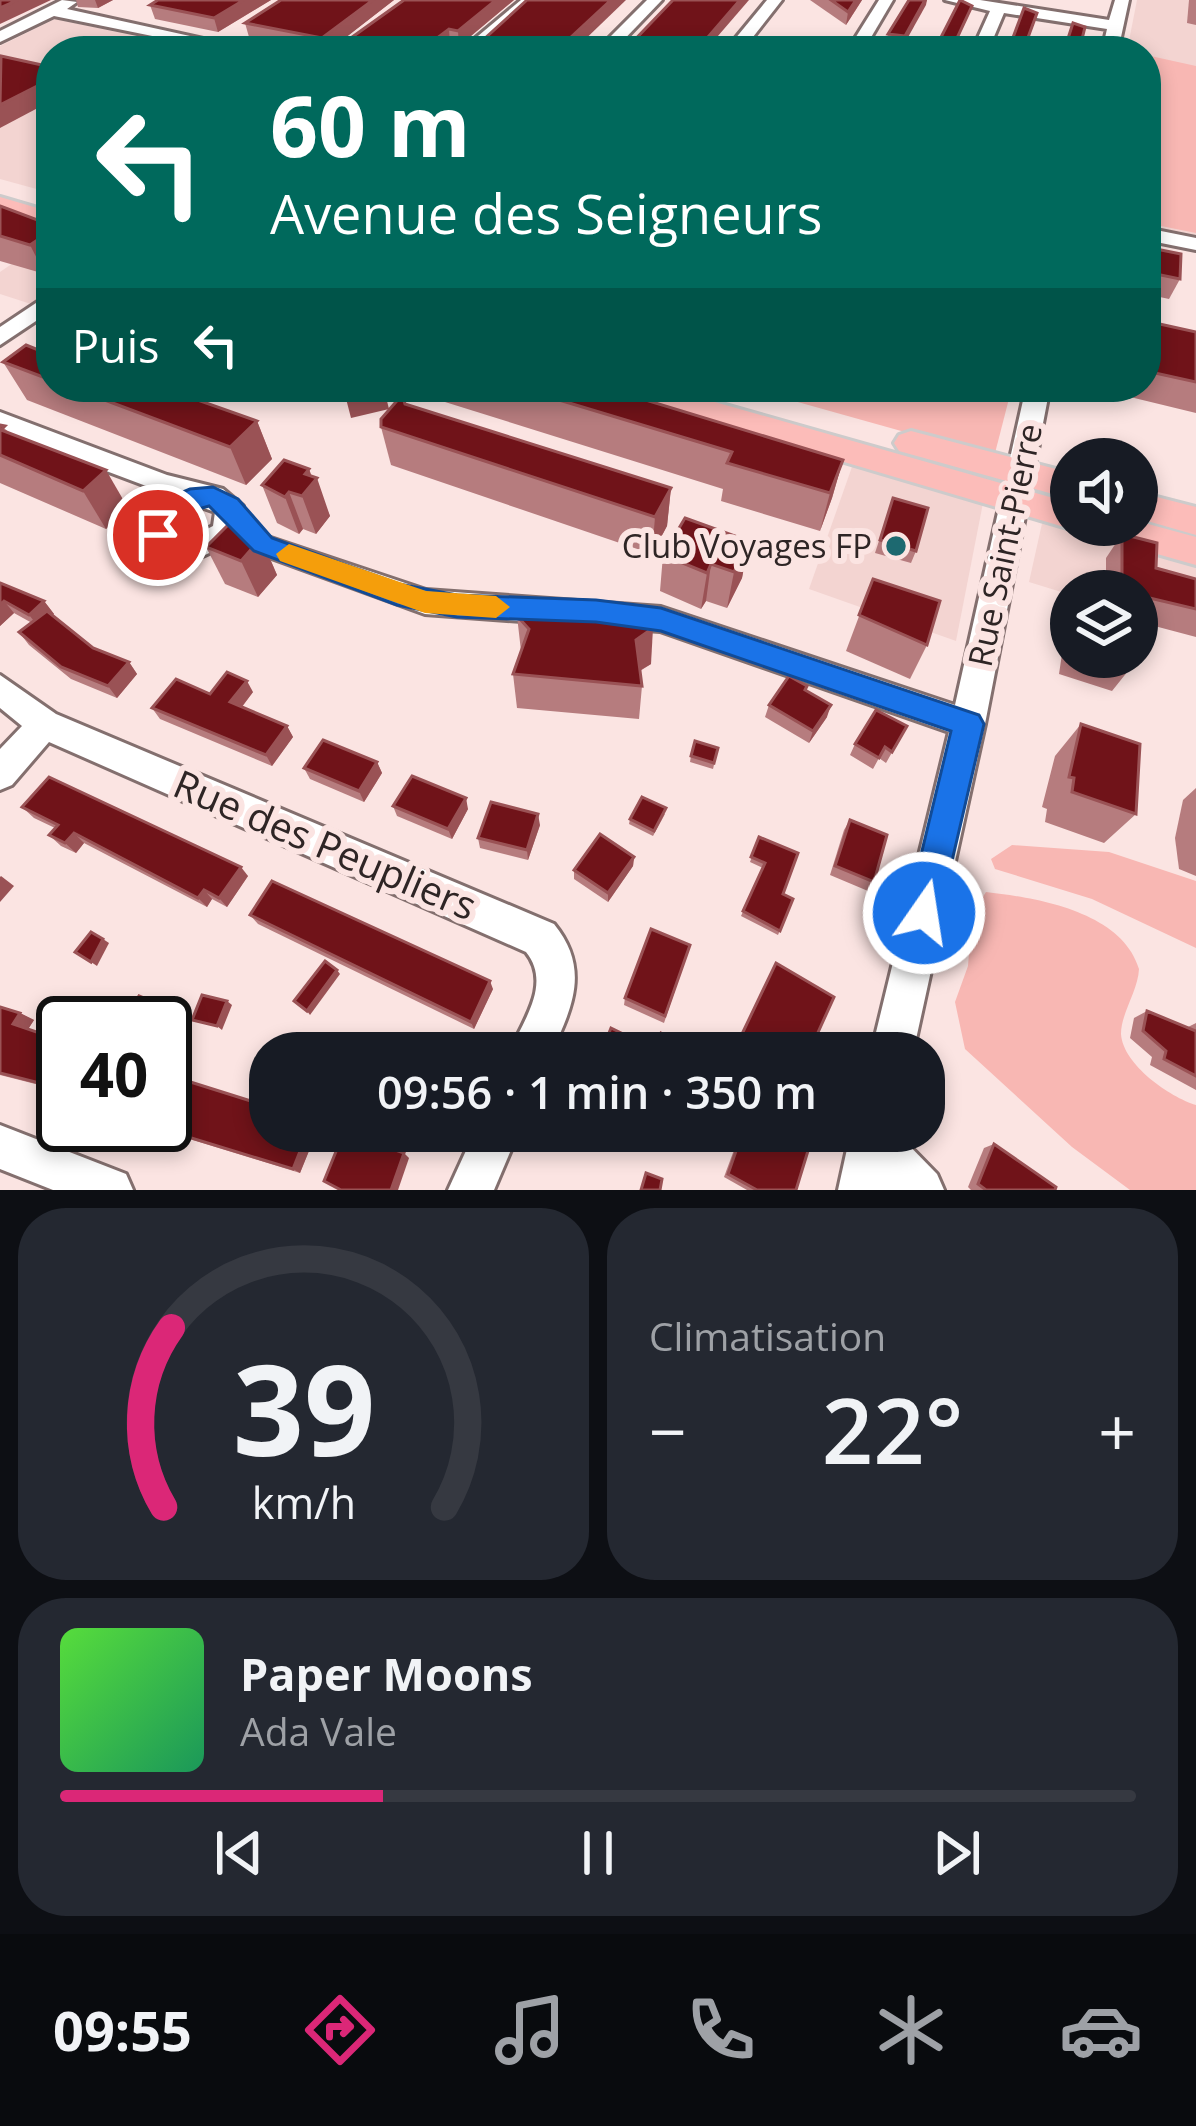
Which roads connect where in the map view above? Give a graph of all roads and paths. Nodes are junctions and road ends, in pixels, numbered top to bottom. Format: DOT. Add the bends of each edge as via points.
graph roads {
  1 [pos="74,0"];
  2 [pos="530,0"];
  3 [pos="655,0"];
  4 [pos="775,0"];
  5 [pos="886,0"];
  6 [pos="952,0"];
  7 [pos="1122,0"];
  8 [pos="999,7"];
  9 [pos="52,11"];
  10 [pos="1115,26"];
  11 [pos="237,33"];
  12 [pos="179,36"];
  13 [pos="232,36"];
  14 [pos="486,36"];
  15 [pos="619,36"];
  16 [pos="745,36"];
  17 [pos="864,36"];
  18 [pos="986,36"];
  19 [pos="1113,36"];
  20 [pos="0,37"];
  21 [pos="0,188"];
  22 [pos="36,198"];
  23 [pos="0,206"];
  24 [pos="36,216"];
  25 [pos="1161,236"];
  26 [pos="1196,244"];
  27 [pos="36,311"];
  28 [pos="0,338"];
  29 [pos="685,402"];
  30 [pos="755,402"];
  31 [pos="1035,402"];
  32 [pos="0,421"];
  33 [pos="161,482"];
  34 [pos="1015,486"];
  35 [pos="1050,487"];
  36 [pos="221,501"];
  37 [pos="1050,505"];
  38 [pos="1158,510"];
  39 [pos="161,517"];
  40 [pos="1196,520"];
  41 [pos="1158,540"];
  42 [pos="211,543"];
  43 [pos="263,544"];
  44 [pos="1196,551"];
  45 [pos="0,689"];
  46 [pos="44,724"];
  47 [pos="968,724"];
  48 [pos="0,774"];
  49 [pos="538,1032"];
  50 [pos="897,1032"];
  51 [pos="0,1147"];
  52 [pos="488,1152"];
  53 [pos="869,1152"];
  54 [pos="886,1152"];
  55 [pos="110,1190"];
  56 [pos="471,1190"];
  57 [pos="861,1190"];
  58 [pos="921,1190"];
  1 -- 9 [label="street"];
  2 -- 14 [label="street"];
  3 -- 15 [label="street"];
  4 -- 16 [label="street"];
  5 -- 17 [label="street"];
  6 -- 8 [label="street"];
  7 -- 10 [label="street"];
  8 -- 10 [label="street"];
  8 -- 18 [label="street"];
  9 -- 12 [label="street"];
  9 -- 20 [label="street"];
  10 -- 19 [label="street"];
  11 -- 13 [label="street"];
  21 -- 22 [label="main road"];
  23 -- 24 [label="main road"];
  25 -- 26 [label="street"];
  27 -- 28 [label="street"];
  29 -- 34 [label="main road"];
  30 -- 34 [label="main road"];
  31 -- 34 [label="street, Rue Saint-Pierre"];
  32 -- 33 [label="street"];
  33 -- 36 [label="street"];
  33 -- 39 [label="street" via="169,496"];
  34 -- 35 [label="main road"];
  34 -- 37 [label="main road"];
  34 -- 47 [label="street, Rue Saint-Pierre"];
  36 -- 39 [label="street" via="178,502"];
  36 -- 42 [label="street" via="226,532"];
  36 -- 43 [label="street"];
  38 -- 40 [label="main road"];
  39 -- 42 [label="street" via="158,535 170,548"];
  41 -- 44 [label="main road"];
  42 -- 43 [label="street" via="233,537"];
  43 -- 47 [label="street" via="425,602 661,620"];
  45 -- 46 [label="street, Rue des Peupliers"];
  46 -- 48 [label="street"];
  46 -- 49 [label="street, Rue des Peupliers" via="540,938 560,975"];
  47 -- 50 [label="street, Rue Saint-Pierre"];
  51 -- 55 [label="street"];
  52 -- 56 [label="street"];
  53 -- 57 [label="street"];
  54 -- 58 [label="street"];
}
